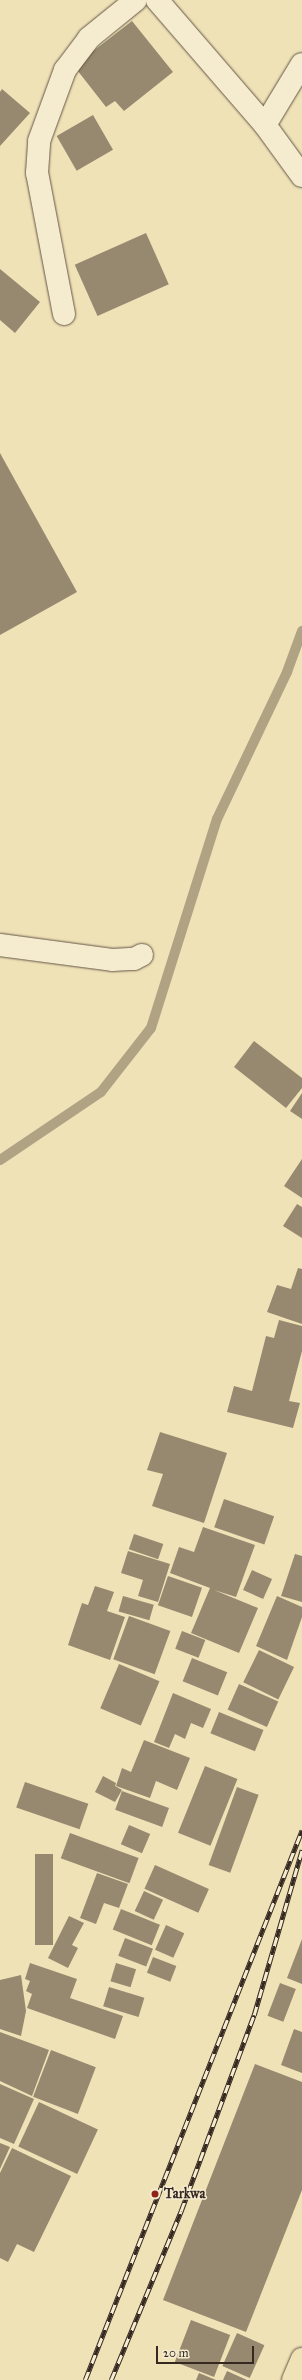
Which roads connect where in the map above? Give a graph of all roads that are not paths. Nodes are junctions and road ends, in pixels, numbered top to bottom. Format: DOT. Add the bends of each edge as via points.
graph roads {
  1 [pos="136,0"];
  2 [pos="157,0"];
  3 [pos="302,64"];
  4 [pos="265,125"];
  5 [pos="302,176"];
  6 [pos="64,314"];
  7 [pos="0,945"];
  8 [pos="142,955"];
  9 [pos="302,2359"];
  10 [pos="293,2380"];
  1 -- 6 [label="street" via="89,38 65,70 39,141 37,173"];
  2 -- 4 [label="street"];
  3 -- 4 [label="street"];
  4 -- 5 [label="street"];
  7 -- 8 [label="street" via="112,960 134,959"];
  9 -- 10 [label="main road"];
}
